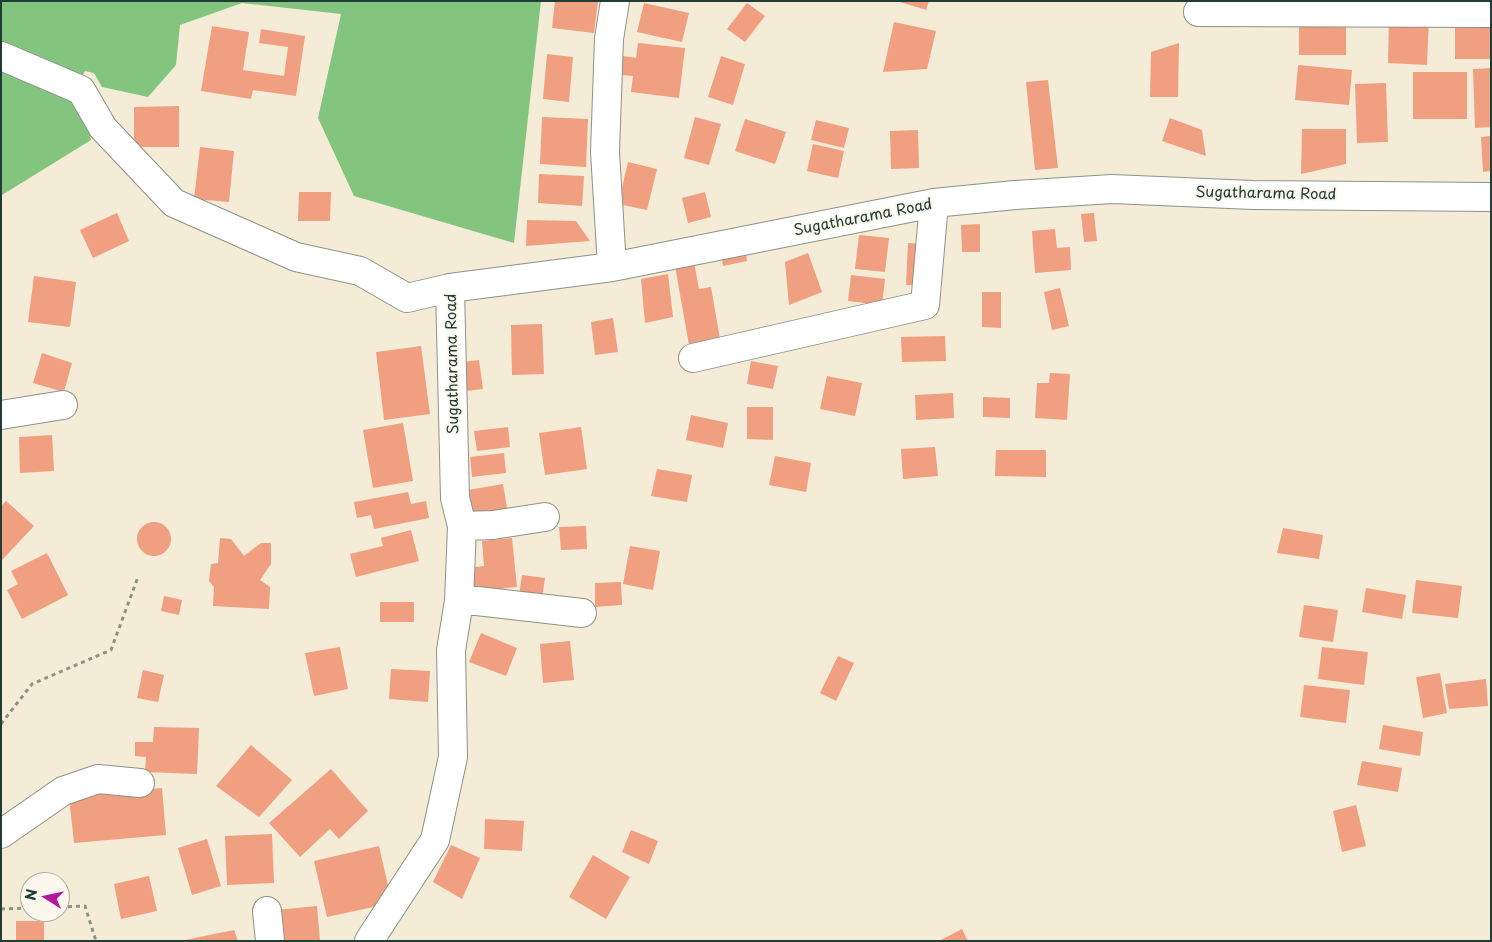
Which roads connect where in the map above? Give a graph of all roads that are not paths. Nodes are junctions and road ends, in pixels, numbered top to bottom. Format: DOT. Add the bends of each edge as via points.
graph roads {
  1 [pos="614,1"];
  2 [pos="1198,12"];
  3 [pos="1491,13"];
  4 [pos="1,56"];
  5 [pos="1491,197"];
  6 [pos="934,203"];
  7 [pos="612,267"];
  8 [pos="450,288"];
  9 [pos="693,358"];
  10 [pos="63,405"];
  11 [pos="1,415"];
  12 [pos="545,517"];
  13 [pos="462,526"];
  14 [pos="459,601"];
  15 [pos="582,613"];
  16 [pos="140,783"];
  17 [pos="1,834"];
  18 [pos="267,911"];
  19 [pos="270,941"];
  20 [pos="368,941"];
  1 -- 7 [label="street" via="609,39 605,152"];
  2 -- 3 [label="street"];
  4 -- 8 [label="street" via="81,90 103,128 174,203 296,257 360,271 407,298"];
  5 -- 6 [label="street, Sugatharama Road" via="1253,195 1112,189"];
  6 -- 7 [label="street, Sugatharama Road"];
  6 -- 9 [label="street" via="925,305"];
  7 -- 8 [label="street, Sugatharama Road"];
  8 -- 13 [label="street, Sugatharama Road" via="455,498"];
  10 -- 11 [label="street"];
  12 -- 13 [label="street"];
  13 -- 14 [label="street, Sugatharama Road"];
  14 -- 15 [label="street"];
  14 -- 20 [label="street, Sugatharama Road" via="451,650 453,757 435,840"];
  16 -- 17 [label="street" via="98,779 63,791"];
  18 -- 19 [label="street"];
}
